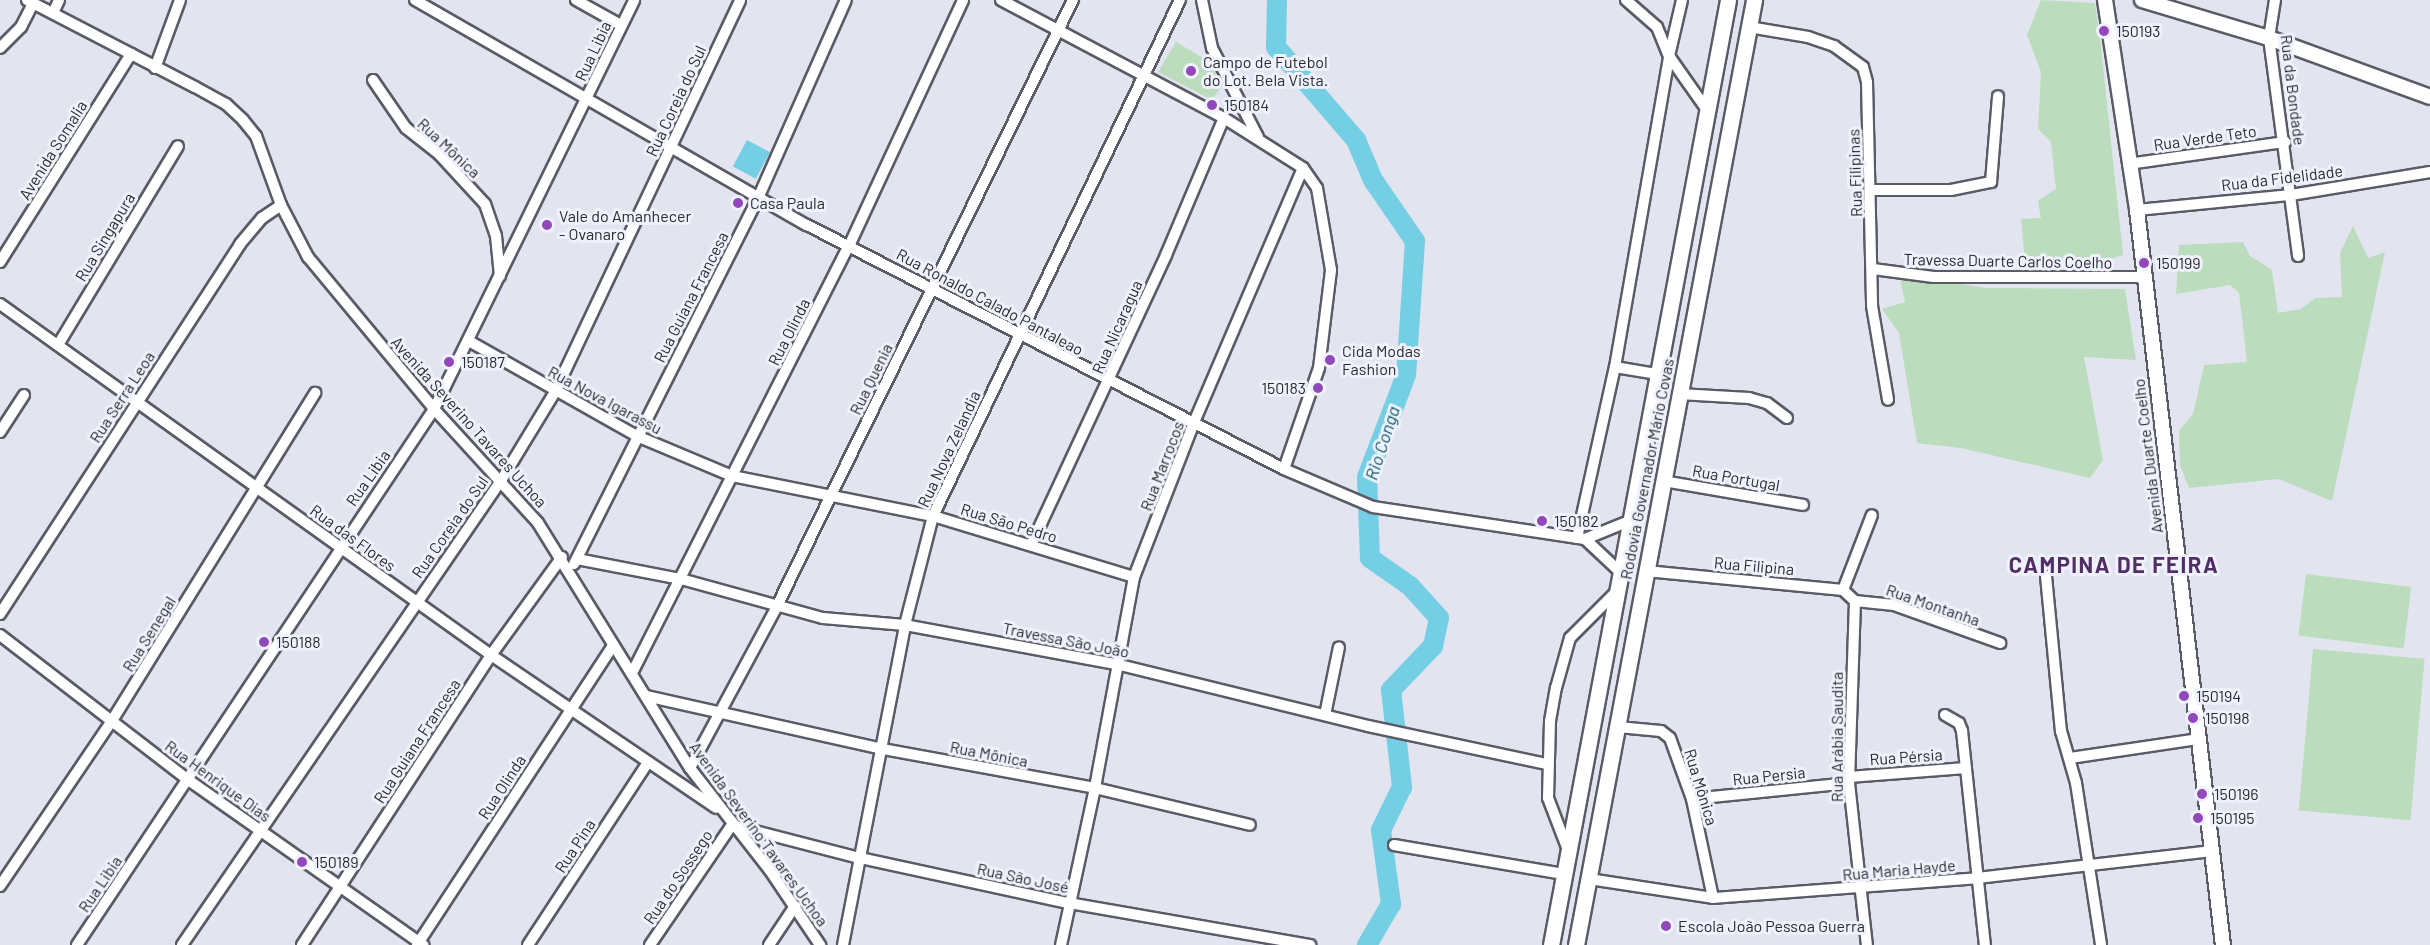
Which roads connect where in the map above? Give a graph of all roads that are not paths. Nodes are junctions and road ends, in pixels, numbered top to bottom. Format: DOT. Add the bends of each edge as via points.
graph roads {
  1 [pos="59,0"];
  2 [pos="180,0"];
  3 [pos="415,0"];
  4 [pos="576,0"];
  5 [pos="634,0"];
  6 [pos="740,0"];
  7 [pos="846,0"];
  8 [pos="963,0"];
  9 [pos="1001,0"];
  10 [pos="1073,0"];
  11 [pos="1180,0"];
  12 [pos="1202,0"];
  13 [pos="1626,0"];
  14 [pos="1682,0"];
  15 [pos="1728,0"];
  16 [pos="1754,0"];
  17 [pos="2105,0"];
  18 [pos="2142,0"];
  19 [pos="2275,0"];
  20 [pos="30,1"];
  21 [pos="53,13"];
  22 [pos="621,25"];
  23 [pos="1749,27"];
  24 [pos="1058,29"];
  25 [pos="2269,38"];
  26 [pos="0,48"];
  27 [pos="131,54"];
  28 [pos="1669,56"];
  29 [pos="155,68"];
  30 [pos="1146,77"];
  31 [pos="373,80"];
  32 [pos="1998,96"];
  33 [pos="2430,97"];
  34 [pos="586,100"];
  35 [pos="1707,110"];
  36 [pos="1224,118"];
  37 [pos="1259,140"];
  38 [pos="2285,142"];
  39 [pos="178,146"];
  40 [pos="670,148"];
  41 [pos="2128,164"];
  42 [pos="1303,168"];
  43 [pos="2430,172"];
  44 [pos="1870,190"];
  45 [pos="2291,195"];
  46 [pos="759,196"];
  47 [pos="281,206"];
  48 [pos="2137,210"];
  49 [pos="849,246"];
  50 [pos="2298,256"];
  51 [pos="0,262"];
  52 [pos="1873,269"];
  53 [pos="500,276"];
  54 [pos="2144,277"];
  55 [pos="932,288"];
  56 [pos="0,304"];
  57 [pos="1020,334"];
  58 [pos="469,340"];
  59 [pos="58,345"];
  60 [pos="1615,367"];
  61 [pos="1657,374"];
  62 [pos="1109,381"];
  63 [pos="555,392"];
  64 [pos="315,393"];
  65 [pos="1679,394"];
  66 [pos="24,395"];
  67 [pos="138,399"];
  68 [pos="1888,400"];
  69 [pos="435,409"];
  70 [pos="1787,418"];
  71 [pos="1193,425"];
  72 [pos="0,432"];
  73 [pos="637,436"];
  74 [pos="1284,469"];
  75 [pos="732,476"];
  76 [pos="502,479"];
  77 [pos="1663,481"];
  78 [pos="260,489"];
  79 [pos="829,497"];
  80 [pos="1803,506"];
  81 [pos="1872,515"];
  82 [pos="933,516"];
  83 [pos="1629,521"];
  84 [pos="1581,539"];
  85 [pos="1031,545"];
  86 [pos="340,546"];
  87 [pos="562,557"];
  88 [pos="577,559"];
  89 [pos="571,571"];
  90 [pos="1646,571"];
  91 [pos="1620,572"];
  92 [pos="2046,576"];
  93 [pos="1134,577"];
  94 [pos="681,579"];
  95 [pos="1843,590"];
  96 [pos="1616,592"];
  97 [pos="1855,600"];
  98 [pos="416,602"];
  99 [pos="776,608"];
  100 [pos="0,614"];
  101 [pos="905,625"];
  102 [pos="0,634"];
  103 [pos="2000,643"];
  104 [pos="613,645"];
  105 [pos="1339,647"];
  106 [pos="491,655"];
  107 [pos="1120,665"];
  108 [pos="632,673"];
  109 [pos="646,696"];
  110 [pos="570,710"];
  111 [pos="722,713"];
  112 [pos="1325,715"];
  113 [pos="1945,715"];
  114 [pos="113,720"];
  115 [pos="1618,727"];
  116 [pos="2198,740"];
  117 [pos="883,748"];
  118 [pos="2070,758"];
  119 [pos="647,764"];
  120 [pos="1547,764"];
  121 [pos="690,768"];
  122 [pos="1966,768"];
  123 [pos="187,779"];
  124 [pos="1849,780"];
  125 [pos="1095,789"];
  126 [pos="1692,799"];
  127 [pos="721,812"];
  128 [pos="732,825"];
  129 [pos="1250,825"];
  130 [pos="260,831"];
  131 [pos="1394,844"];
  132 [pos="1568,850"];
  133 [pos="2211,851"];
  134 [pos="860,858"];
  135 [pos="2091,865"];
  136 [pos="1564,874"];
  137 [pos="1978,878"];
  138 [pos="1589,879"];
  139 [pos="0,886"];
  140 [pos="341,888"];
  141 [pos="1861,888"];
  142 [pos="1713,898"];
  143 [pos="1069,903"];
  144 [pos="795,906"];
  145 [pos="420,944"];
  146 [pos="77,945"];
  147 [pos="182,945"];
  148 [pos="302,945"];
  149 [pos="528,945"];
  150 [pos="650,945"];
  151 [pos="769,945"];
  152 [pos="820,945"];
  153 [pos="843,945"];
  154 [pos="1061,945"];
  155 [pos="1310,945"];
  156 [pos="1551,945"];
  157 [pos="1576,945"];
  158 [pos="1867,945"];
  159 [pos="1985,945"];
  160 [pos="2101,945"];
  161 [pos="2223,945"];
  1 -- 21 [label="street"];
  2 -- 29 [label="street"];
  3 -- 34 [label="street, Rua Ronaldo Calado Pantaleao"];
  4 -- 22 [label="street"];
  5 -- 22 [label="street, Rua Libia"];
  6 -- 40 [label="street, Rua Coreia do Sul"];
  7 -- 46 [label="street, Rua Guiana Francesa"];
  8 -- 49 [label="street, Rua Olinda"];
  9 -- 24 [label="street"];
  10 -- 24 [label="street, Rua Quenia"];
  11 -- 30 [label="street, Rua Nova Zelandia"];
  12 -- 37 [label="street" via="1212,48"];
  13 -- 28 [label="street" via="1657,27"];
  14 -- 28 [label="street"];
  15 -- 35 [label="highway, Rodovia Governador Mário Covas"];
  16 -- 23 [label="highway, Rodovia Governador Mário Covas"];
  17 -- 41 [label="main road, Avenida Duarte Coelho"];
  18 -- 25 [label="main road"];
  19 -- 25 [label="street, Rua da Bondade"];
  20 -- 21 [label="street, Avenida Severino Tavares Uchoa"];
  20 -- 26 [label="street" via="21,27"];
  21 -- 27 [label="street, Avenida Severino Tavares Uchoa"];
  22 -- 34 [label="street, Rua Libia"];
  23 -- 44 [label="street, Rua Filipinas" via="1808,37 1833,46 1863,67 1868,82"];
  23 -- 65 [label="highway, Rodovia Governador Mário Covas"];
  24 -- 30 [label="street"];
  24 -- 55 [label="street, Rua Quenia"];
  25 -- 33 [label="main road"];
  25 -- 38 [label="street, Rua da Bondade"];
  27 -- 29 [label="street, Avenida Severino Tavares Uchoa"];
  27 -- 51 [label="street, Avenida Somalia"];
  28 -- 35 [label="street"];
  28 -- 60 [label="street"];
  29 -- 47 [label="street, Avenida Severino Tavares Uchoa" via="226,104 243,120 256,136"];
  30 -- 36 [label="street"];
  30 -- 57 [label="street, Rua Nova Zelandia"];
  31 -- 53 [label="street, Rua Mônica" via="406,128 445,160 484,204 496,236"];
  32 -- 44 [label="street" via="1991,182 1951,190"];
  34 -- 40 [label="street, Rua Ronaldo Calado Pantaleao"];
  34 -- 53 [label="street, Rua Libia"];
  35 -- 61 [label="highway, Rodovia Governador Mário Covas"];
  36 -- 37 [label="street"];
  36 -- 62 [label="street, Rua Nicaragua"];
  37 -- 42 [label="street"];
  38 -- 41 [label="street, Rua Verde Teto"];
  38 -- 45 [label="street, Rua da Bondade"];
  39 -- 59 [label="street, Rua Singapura"];
  40 -- 46 [label="street, Rua Ronaldo Calado Pantaleao"];
  40 -- 63 [label="street, Rua Coreia do Sul"];
  41 -- 48 [label="main road, Avenida Duarte Coelho"];
  42 -- 71 [label="street, Rua Marrocos"];
  42 -- 74 [label="street" via="1317,188 1331,270 1319,368"];
  43 -- 45 [label="street, Rua da Fidelidade"];
  44 -- 52 [label="street, Rua Filipinas"];
  45 -- 48 [label="street, Rua da Fidelidade"];
  45 -- 50 [label="street, Rua da Bondade"];
  46 -- 49 [label="street, Rua Ronaldo Calado Pantaleao"];
  46 -- 73 [label="street, Rua Guiana Francesa"];
  47 -- 67 [label="street, Rua Serra Leoa" via="262,218 240,244"];
  47 -- 69 [label="street, Avenida Severino Tavares Uchoa" via="308,257"];
  48 -- 54 [label="main road, Avenida Duarte Coelho"];
  49 -- 55 [label="street, Rua Ronaldo Calado Pantaleao"];
  49 -- 75 [label="street, Rua Olinda"];
  52 -- 54 [label="street, Travessa Duarte Carlos Coelho" via="1933,277"];
  52 -- 68 [label="street, Rua Filipinas" via="1872,306"];
  53 -- 58 [label="street, Rua Libia"];
  54 -- 116 [label="main road, Avenida Duarte Coelho"];
  55 -- 57 [label="street, Rua Ronaldo Calado Pantaleao"];
  55 -- 79 [label="street, Rua Quenia"];
  56 -- 59 [label="street, Rua das Flores"];
  57 -- 62 [label="street, Rua Ronaldo Calado Pantaleao"];
  57 -- 82 [label="street, Rua Nova Zelandia"];
  58 -- 63 [label="street, Rua Nova Igarassu"];
  58 -- 69 [label="street, Rua Libia"];
  59 -- 67 [label="street, Rua das Flores"];
  60 -- 61 [label="street"];
  60 -- 84 [label="street"];
  61 -- 83 [label="highway, Rodovia Governador Mário Covas"];
  62 -- 71 [label="street, Rua Ronaldo Calado Pantaleao"];
  62 -- 85 [label="street, Rua Nicaragua"];
  63 -- 73 [label="street, Rua Nova Igarassu"];
  63 -- 76 [label="street, Rua Coreia do Sul"];
  64 -- 78 [label="street, Rua Senegal"];
  65 -- 70 [label="street" via="1749,398 1767,403"];
  65 -- 77 [label="highway, Rodovia Governador Mário Covas"];
  66 -- 72 [label="street"];
  67 -- 78 [label="street, Rua das Flores"];
  67 -- 100 [label="street, Rua Serra Leoa"];
  69 -- 76 [label="street, Avenida Severino Tavares Uchoa"];
  69 -- 86 [label="street, Rua Libia"];
  71 -- 74 [label="street, Rua Ronaldo Calado Pantaleao"];
  71 -- 93 [label="street, Rua Marrocos"];
  73 -- 75 [label="street, Rua Nova Igarassu"];
  73 -- 88 [label="street, Rua Guiana Francesa"];
  74 -- 84 [label="street, Rua Ronaldo Calado Pantaleao" via="1373,507"];
  75 -- 79 [label="street, Rua São Pedro"];
  75 -- 94 [label="street, Rua Olinda"];
  76 -- 87 [label="street, Avenida Severino Tavares Uchoa"];
  76 -- 98 [label="street, Rua Coreia do Sul"];
  77 -- 80 [label="street, Rua Portugal"];
  77 -- 90 [label="highway, Rodovia Governador Mário Covas"];
  78 -- 86 [label="street, Rua das Flores"];
  78 -- 114 [label="street, Rua Senegal"];
  79 -- 82 [label="street, Rua São Pedro"];
  79 -- 99 [label="street, Rua Quenia"];
  81 -- 95 [label="street"];
  82 -- 85 [label="street, Rua São Pedro"];
  82 -- 101 [label="street, Rua Nova Zelandia"];
  83 -- 84 [label="street"];
  83 -- 91 [label="highway, Rodovia Governador Mário Covas"];
  84 -- 91 [label="street"];
  85 -- 93 [label="street, Rua São Pedro"];
  86 -- 98 [label="street, Rua das Flores"];
  86 -- 123 [label="street, Rua Libia"];
  87 -- 89 [label="street, Avenida Severino Tavares Uchoa"];
  87 -- 106 [label="street, Rua Guiana Francesa"];
  88 -- 89 [label="street, Rua Guiana Francesa"];
  88 -- 94 [label="street, Travessa São João"];
  89 -- 104 [label="street, Avenida Severino Tavares Uchoa"];
  90 -- 95 [label="street, Rua Filipina"];
  90 -- 115 [label="highway, Rodovia Governador Mário Covas"];
  91 -- 96 [label="highway, Rodovia Governador Mário Covas"];
  92 -- 118 [label="street" via="2061,731"];
  93 -- 107 [label="street, Rua Marrocos"];
  94 -- 99 [label="street, Travessa São João"];
  94 -- 108 [label="street, Rua Olinda"];
  95 -- 97 [label="street"];
  96 -- 120 [label="street" via="1580,626 1565,651 1550,721"];
  96 -- 132 [label="highway, Rodovia Governador Mário Covas"];
  97 -- 103 [label="street, Rua Montanha" via="1894,605"];
  97 -- 124 [label="street, Rua Arábia Saudita"];
  98 -- 106 [label="street, Rua das Flores"];
  98 -- 130 [label="street, Rua Coreia do Sul"];
  99 -- 101 [label="street, Travessa São João" via="823,618"];
  99 -- 111 [label="street, Rua Quenia"];
  101 -- 107 [label="street, Travessa São João"];
  101 -- 117 [label="street, Rua Nova Zelandia"];
  102 -- 114 [label="street, Rua Henrique Dias"];
  104 -- 108 [label="street, Avenida Severino Tavares Uchoa"];
  104 -- 110 [label="street, Rua Olinda"];
  105 -- 112 [label="street"];
  106 -- 110 [label="street, Rua das Flores"];
  106 -- 140 [label="street, Rua Guiana Francesa"];
  107 -- 112 [label="street, Travessa São João"];
  107 -- 125 [label="street, Rua Marrocos"];
  108 -- 109 [label="street, Avenida Severino Tavares Uchoa"];
  109 -- 111 [label="street, Rua Mônica"];
  109 -- 121 [label="street, Avenida Severino Tavares Uchoa"];
  110 -- 119 [label="street, Rua das Flores"];
  110 -- 145 [label="street, Rua Olinda"];
  111 -- 117 [label="street, Rua Mônica"];
  111 -- 121 [label="street, Rua Quenia"];
  112 -- 120 [label="street, Travessa São João"];
  113 -- 122 [label="street" via="1959,723"];
  114 -- 123 [label="street, Rua Henrique Dias"];
  114 -- 139 [label="street, Rua Senegal"];
  115 -- 126 [label="street, Rua Mônica" via="1666,734"];
  115 -- 138 [label="highway, Rodovia Governador Mário Covas"];
  116 -- 118 [label="street"];
  116 -- 133 [label="main road, Avenida Duarte Coelho"];
  117 -- 125 [label="street, Rua Mônica"];
  117 -- 134 [label="street, Rua Nova Zelandia"];
  118 -- 135 [label="street"];
  119 -- 127 [label="street, Rua das Flores"];
  119 -- 149 [label="street, Rua Pina"];
  120 -- 132 [label="street" via="1548,798"];
  121 -- 127 [label="street, Avenida Severino Tavares Uchoa"];
  122 -- 124 [label="street, Rua Pérsia"];
  122 -- 137 [label="street"];
  123 -- 130 [label="street, Rua Henrique Dias"];
  123 -- 146 [label="street, Rua Libia"];
  124 -- 126 [label="street, Rua Persia"];
  124 -- 141 [label="street, Rua Arábia Saudita"];
  125 -- 129 [label="street, Rua Mônica"];
  125 -- 143 [label="street, Rua Marrocos"];
  126 -- 142 [label="street, Rua Mônica"];
  127 -- 128 [label="street, Avenida Severino Tavares Uchoa"];
  128 -- 134 [label="street, Rua São José"];
  128 -- 144 [label="street, Avenida Severino Tavares Uchoa"];
  128 -- 150 [label="street, Rua do Sossego"];
  130 -- 140 [label="street, Rua Henrique Dias"];
  130 -- 147 [label="street, Rua Coreia do Sul"];
  131 -- 136 [label="street"];
  132 -- 136 [label="highway, Rodovia Governador Mário Covas"];
  133 -- 135 [label="street, Rua Maria Hayde"];
  133 -- 161 [label="main road, Avenida Duarte Coelho"];
  134 -- 143 [label="street, Rua São José"];
  134 -- 153 [label="street, Rua Nova Zelandia"];
  135 -- 137 [label="street, Rua Maria Hayde"];
  135 -- 160 [label="street"];
  136 -- 156 [label="highway, Rodovia Governador Mário Covas"];
  137 -- 141 [label="street, Rua Maria Hayde"];
  137 -- 159 [label="street"];
  138 -- 142 [label="street, Rua Maria Hayde"];
  138 -- 157 [label="highway, Rodovia Governador Mário Covas"];
  140 -- 145 [label="street, Rua Henrique Dias"];
  140 -- 148 [label="street, Rua Guiana Francesa"];
  141 -- 142 [label="street, Rua Maria Hayde"];
  141 -- 158 [label="street, Rua Arábia Saudita"];
  143 -- 154 [label="street, Rua Marrocos"];
  143 -- 155 [label="street, Rua São José"];
  144 -- 151 [label="street"];
  144 -- 152 [label="street, Avenida Severino Tavares Uchoa"];
}
